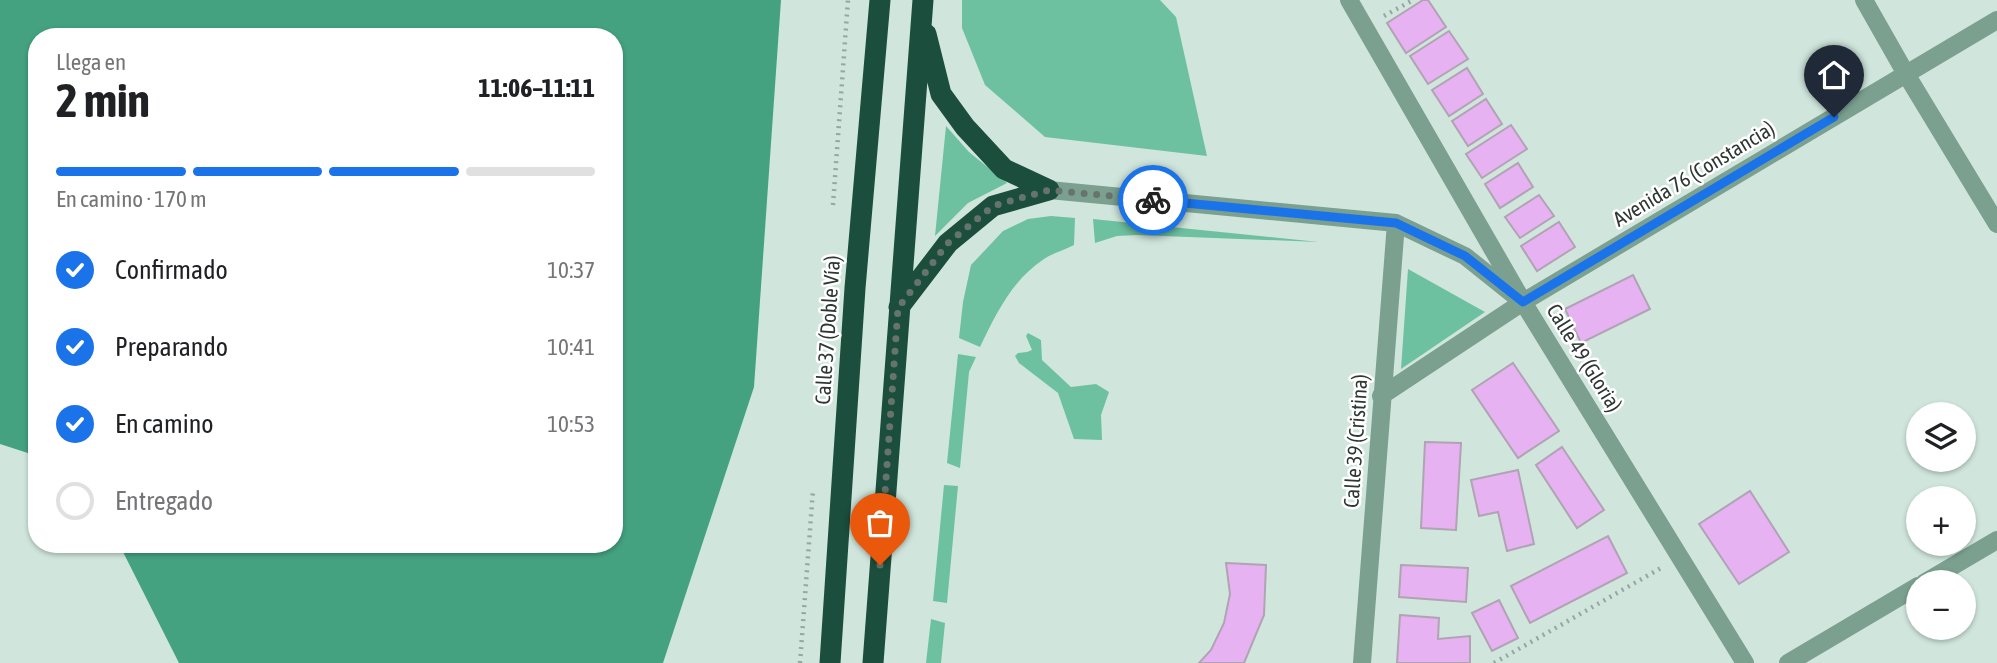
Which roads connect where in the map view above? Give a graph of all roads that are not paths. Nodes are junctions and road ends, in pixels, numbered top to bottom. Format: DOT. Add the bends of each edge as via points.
graph roads {
  1 [pos="880,0"];
  2 [pos="1349,0"];
  3 [pos="1864,0"];
  4 [pos="922,7"];
  5 [pos="1997,20"];
  6 [pos="1906,74"];
  7 [pos="1049,190"];
  8 [pos="1396,223"];
  9 [pos="1997,223"];
  10 [pos="1523,302"];
  11 [pos="898,308"];
  12 [pos="1381,396"];
  13 [pos="1997,540"];
  14 [pos="1946,570"];
  15 [pos="1906,593"];
  16 [pos="830,663"];
  17 [pos="873,663"];
  18 [pos="1362,663"];
  19 [pos="1745,663"];
  20 [pos="1788,663"];
  1 -- 16 [label="highway, Calle 37 (Doble Vía)"];
  2 -- 10 [label="street, Calle 49 (Gloria)"];
  3 -- 6 [label="street"];
  4 -- 7 [label="highway" via="941,94 1003,169"];
  4 -- 11 [label="highway"];
  5 -- 6 [label="street, Avenida 76 (Constancia)"];
  6 -- 9 [label="street"];
  6 -- 10 [label="street, Avenida 76 (Constancia)"];
  7 -- 8 [label="street"];
  7 -- 11 [label="highway" via="993,206 948,243"];
  8 -- 10 [label="street" via="1465,256"];
  8 -- 12 [label="street, Calle 39 (Cristina)"];
  10 -- 12 [label="street, Avenida 76 (Constancia)"];
  10 -- 19 [label="street, Calle 49 (Gloria)"];
  11 -- 17 [label="highway"];
  12 -- 18 [label="street, Calle 39 (Cristina)"];
  13 -- 14 [label="street"];
  15 -- 20 [label="street"];
}
